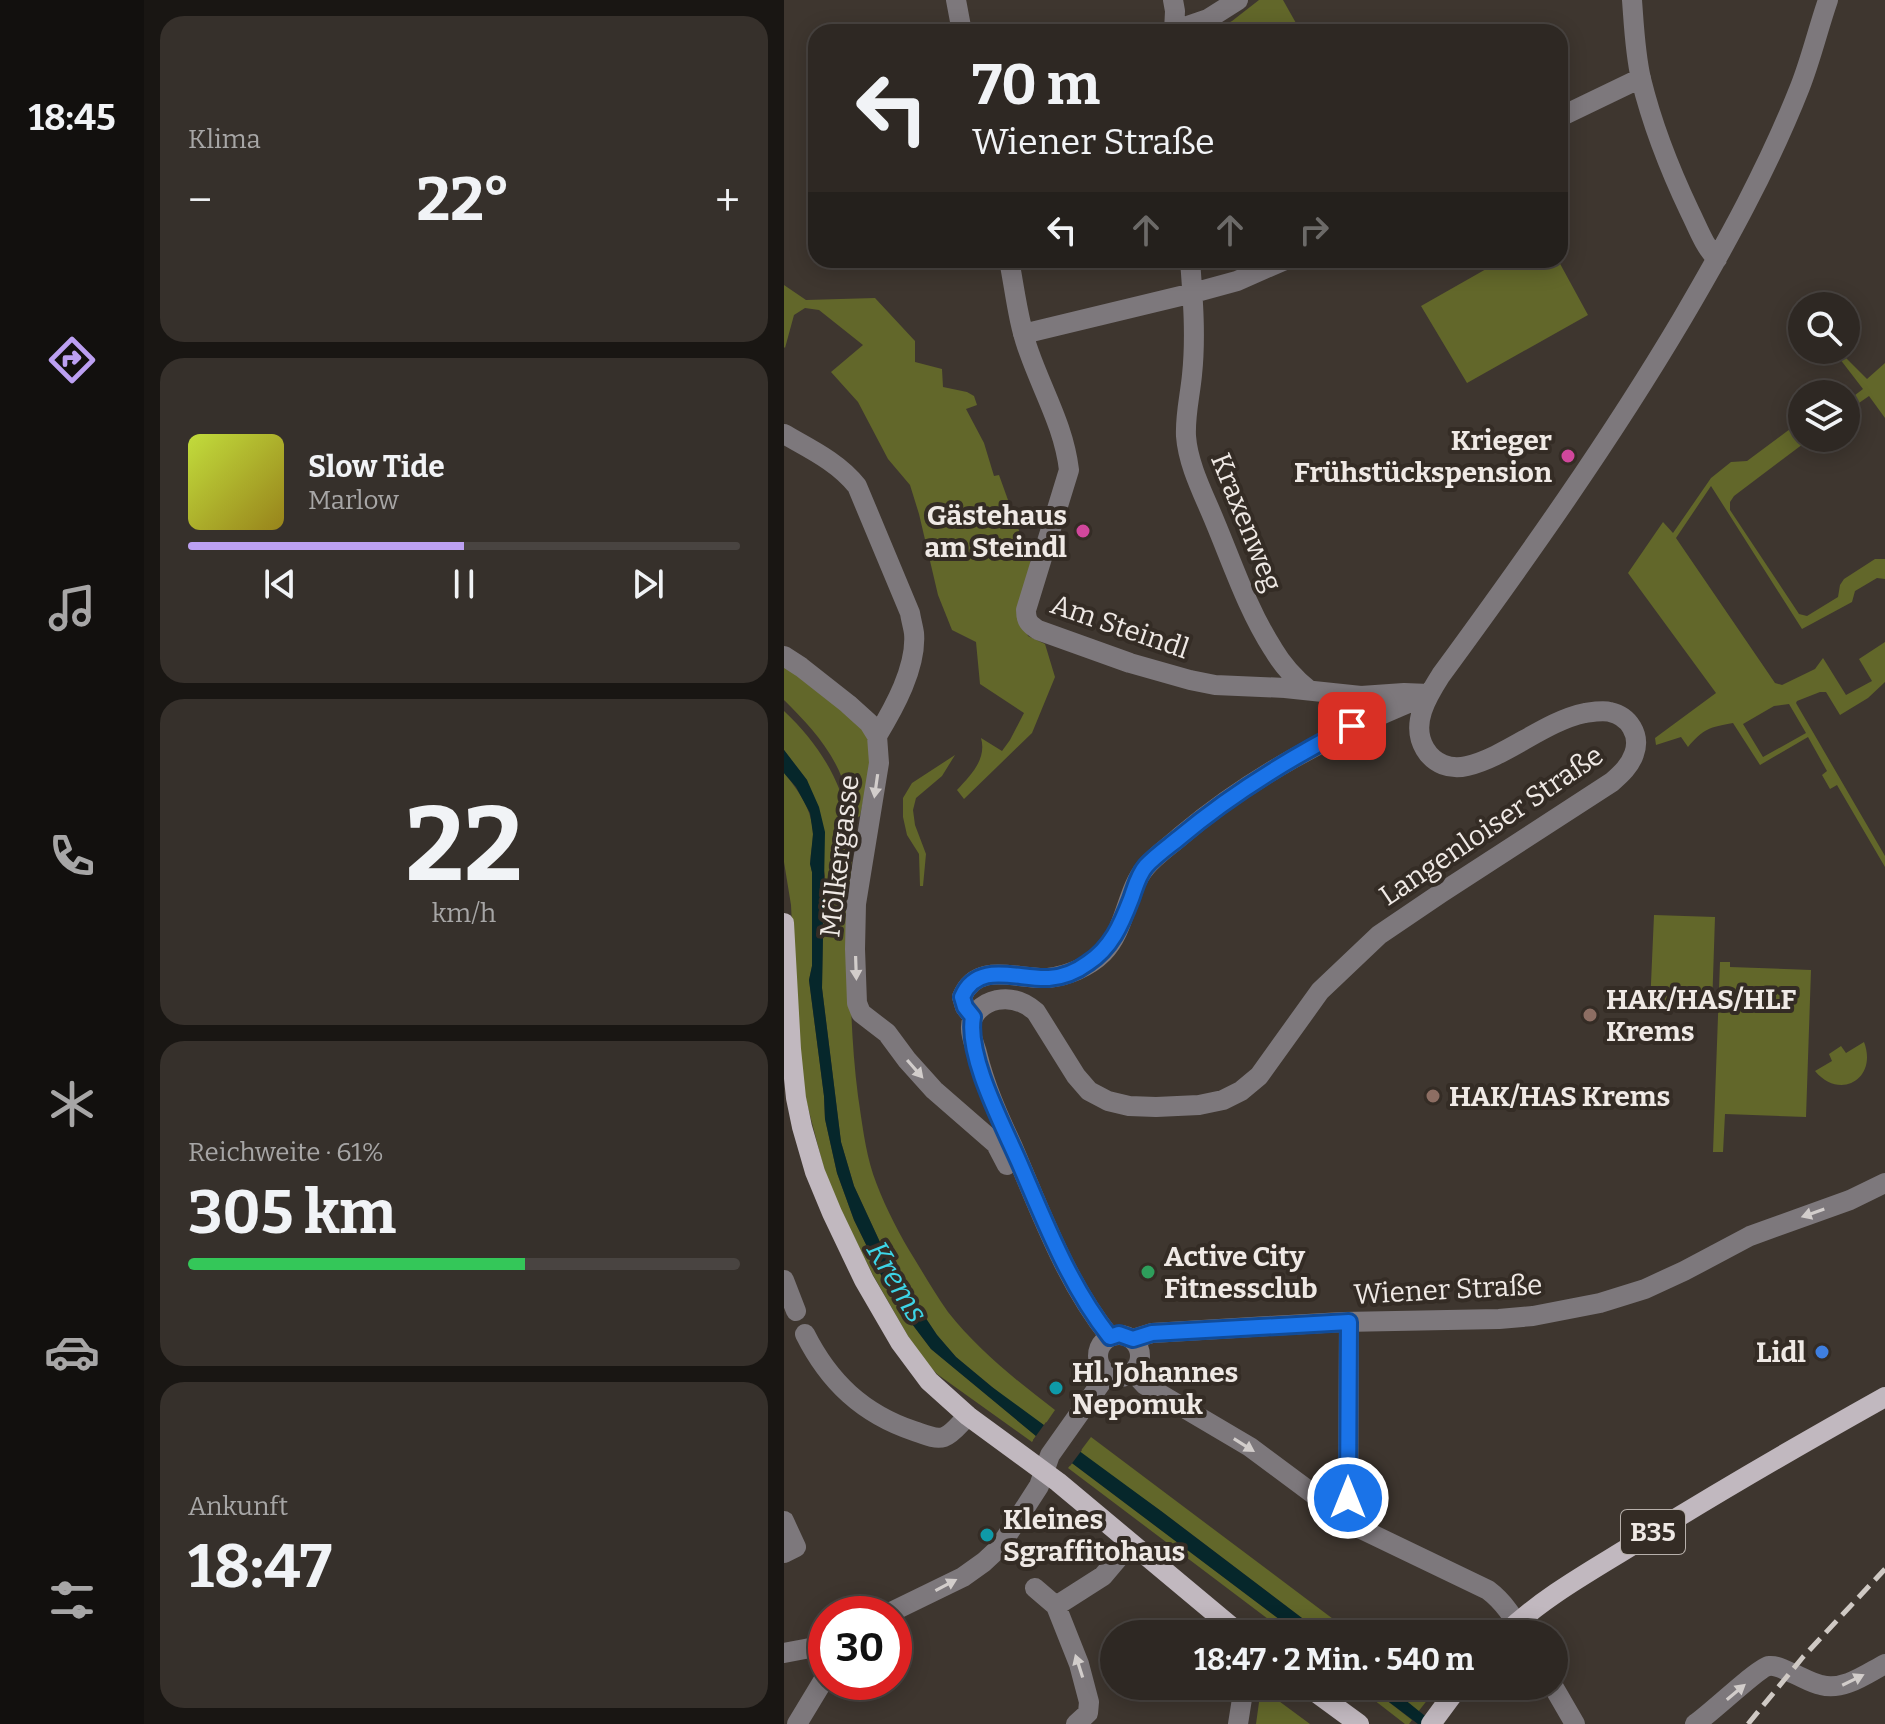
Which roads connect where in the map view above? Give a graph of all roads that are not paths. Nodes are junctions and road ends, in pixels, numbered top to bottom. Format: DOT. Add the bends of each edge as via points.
graph roads {
  1 [pos="956,0"];
  2 [pos="1173,0"];
  3 [pos="1238,0"];
  4 [pos="1632,0"];
  5 [pos="1828,0"];
  6 [pos="960,24"];
  7 [pos="1173,24"];
  8 [pos="1194,24"];
  9 [pos="1641,78"];
  10 [pos="1568,113"];
  11 [pos="1717,259"];
  12 [pos="1011,268"];
  13 [pos="1191,268"];
  14 [pos="1267,268"];
  15 [pos="1193,293"];
  16 [pos="1023,334"];
  17 [pos="784,434"];
  18 [pos="784,656"];
  19 [pos="1309,690"];
  20 [pos="1429,694"];
  21 [pos="877,736"];
  22 [pos="784,923"];
  23 [pos="973,1017"];
  24 [pos="1885,1183"];
  25 [pos="1046,1224"];
  26 [pos="784,1280"];
  27 [pos="796,1311"];
  28 [pos="1349,1322"];
  29 [pos="805,1334"];
  30 [pos="1110,1337"];
  31 [pos="1133,1339"];
  32 [pos="1133,1372"];
  33 [pos="1108,1373"];
  34 [pos="1885,1397"];
  35 [pos="968,1416"];
  36 [pos="1047,1463"];
  37 [pos="1348,1519"];
  38 [pos="784,1521"];
  39 [pos="1130,1544"];
  40 [pos="790,1550"];
  41 [pos="1035,1588"];
  42 [pos="912,1602"];
  43 [pos="1056,1606"];
  44 [pos="1223,1620"];
  45 [pos="1510,1620"];
  46 [pos="1526,1620"];
  47 [pos="808,1648"];
  48 [pos="784,1653"];
  49 [pos="1885,1664"];
  50 [pos="812,1700"];
  51 [pos="1242,1700"];
  52 [pos="1326,1700"];
  53 [pos="1449,1700"];
  54 [pos="1561,1700"];
  55 [pos="797,1724"];
  56 [pos="1076,1724"];
  57 [pos="1238,1724"];
  58 [pos="1359,1724"];
  59 [pos="1431,1724"];
  60 [pos="1575,1724"];
  61 [pos="1695,1724"];
  1 -- 6 [label="street"];
  2 -- 7 [label="street"];
  3 -- 8 [label="street"];
  4 -- 9 [label="street"];
  5 -- 11 [label="street, Langenloiser Straße" via="1789,112"];
  9 -- 10 [label="street"];
  9 -- 11 [label="street" via="1679,188"];
  11 -- 20 [label="street, Langenloiser Straße" via="1642,386"];
  12 -- 16 [label="street, Am Steindl"];
  13 -- 15 [label="street, Kraxenweg"];
  14 -- 15 [label="street"];
  15 -- 16 [label="street"];
  15 -- 19 [label="street, Kraxenweg" via="1195,339 1186,414 1190,455 1252,610 1291,676"];
  16 -- 19 [label="street, Am Steindl" via="1058,421 1069,470 1026,610 1029,624 1190,680"];
  17 -- 21 [label="street" via="835,464 857,486 910,613 912,660"];
  18 -- 21 [label="street" via="848,704"];
  19 -- 20 [label="street, Am Steindl" via="1361,696"];
  20 -- 23 [label="street" via="1316,745 1210,811 1146,866 1103,953 1068,974 989,975 975,980 962,997"];
  20 -- 23 [label="street, Langenloiser Straße" via="1419,727 1422,744 1430,758 1445,767 1465,767 1588,713 1623,717 1634,729 1634,755 1612,782 1368,945 1320,991 1259,1076 1241,1091 1199,1105 1129,1106 1108,1101 1076,1076 1028,1004 1002,999"];
  21 -- 25 [label="street, Mölkergasse, one-way" via="879,763 856,904 857,1003 934,1090 996,1144 1030,1208"];
  22 -- 35 [label="main road" via="796,1098 815,1172 864,1280 900,1342 929,1381"];
  23 -- 25 [label="street" via="971,1030 985,1086"];
  24 -- 28 [label="street, Wiener Straße, one-way" via="1600,1303 1533,1316"];
  25 -- 30 [label="street" via="1075,1284"];
  26 -- 27 [label="street"];
  28 -- 31 [label="street, Wiener Straße" via="1152,1333"];
  28 -- 37 [label="street"];
  29 -- 35 [label="street" via="850,1397 897,1425 942,1438"];
  30 -- 31 [label="street, Wiener Straße"];
  30 -- 33 [label="street" via="1098,1357"];
  31 -- 32 [label="street" via="1140,1352"];
  32 -- 33 [label="street" via="1119,1377"];
  32 -- 37 [label="street, one-way" via="1145,1385 1250,1447"];
  33 -- 36 [label="street"];
  34 -- 46 [label="main road, B35" via="1656,1531 1553,1596"];
  35 -- 36 [label="main road"];
  36 -- 39 [label="main road"];
  42 -- 36 [label="street, one-way" via="999,1548 1039,1486"];
  37 -- 45 [label="street" via="1488,1590 1500,1599"];
  38 -- 40 [label="street"];
  39 -- 43 [label="street" via="1103,1576"];
  39 -- 44 [label="main road"];
  41 -- 43 [label="street"];
  56 -- 43 [label="street, one-way" via="1088,1713 1089,1702"];
  47 -- 48 [label="street"];
  61 -- 49 [label="street, one-way" via="1768,1666 1831,1687"];
  50 -- 55 [label="street"];
  51 -- 57 [label="street"];
  52 -- 58 [label="main road"];
  53 -- 59 [label="main road"];
  54 -- 60 [label="street"];
}
